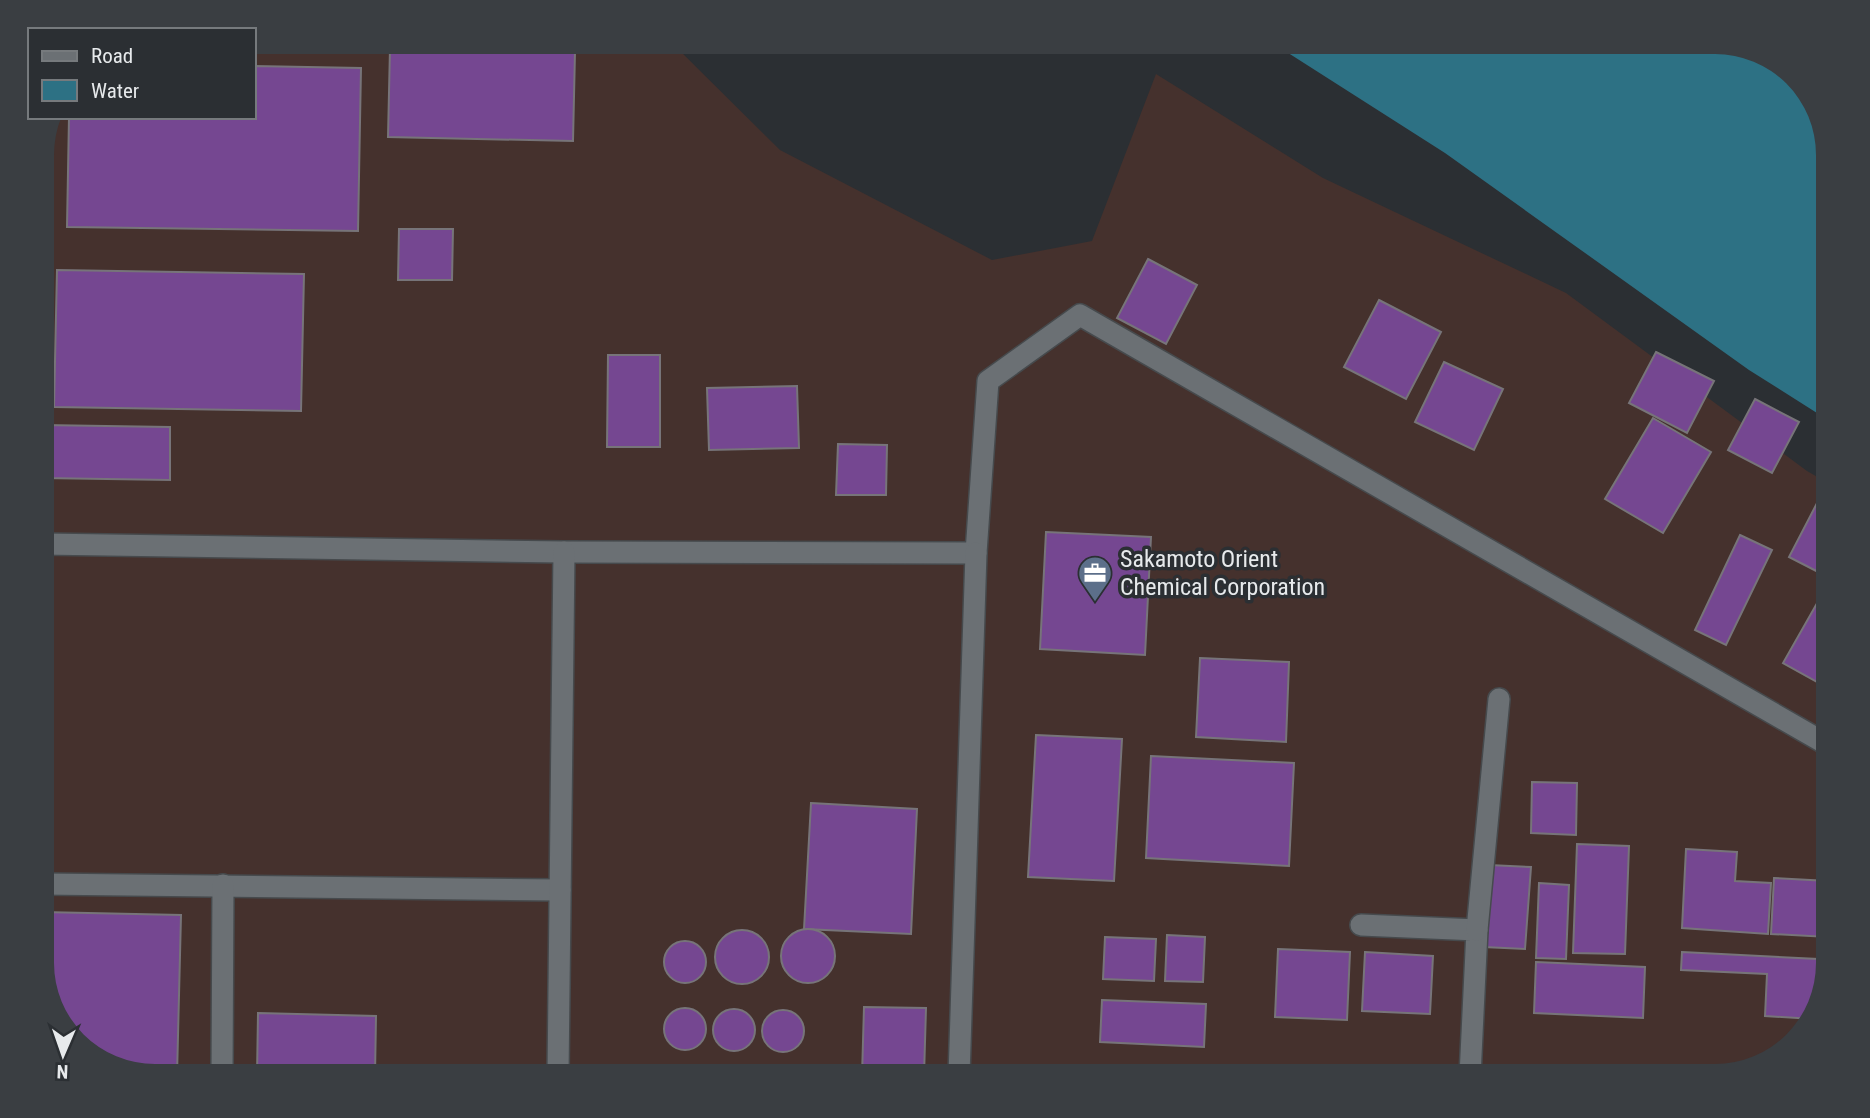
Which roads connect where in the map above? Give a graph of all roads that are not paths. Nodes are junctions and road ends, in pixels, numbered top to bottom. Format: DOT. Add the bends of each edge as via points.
graph roads {
  1 [pos="54,544"];
  2 [pos="564,552"];
  3 [pos="976,553"];
  4 [pos="1499,699"];
  5 [pos="1816,738"];
  6 [pos="54,884"];
  7 [pos="223,885"];
  8 [pos="560,890"];
  9 [pos="1361,925"];
  10 [pos="1477,930"];
  11 [pos="222,1064"];
  12 [pos="558,1064"];
  13 [pos="959,1064"];
  14 [pos="1471,1064"];
  1 -- 2 [label="street"];
  2 -- 3 [label="street"];
  2 -- 8 [label="street"];
  3 -- 5 [label="street" via="988,381 1080,315"];
  3 -- 13 [label="street"];
  4 -- 10 [label="street"];
  6 -- 7 [label="street"];
  7 -- 8 [label="street"];
  7 -- 11 [label="street"];
  8 -- 12 [label="street"];
  9 -- 10 [label="street"];
  10 -- 14 [label="street"];
}
